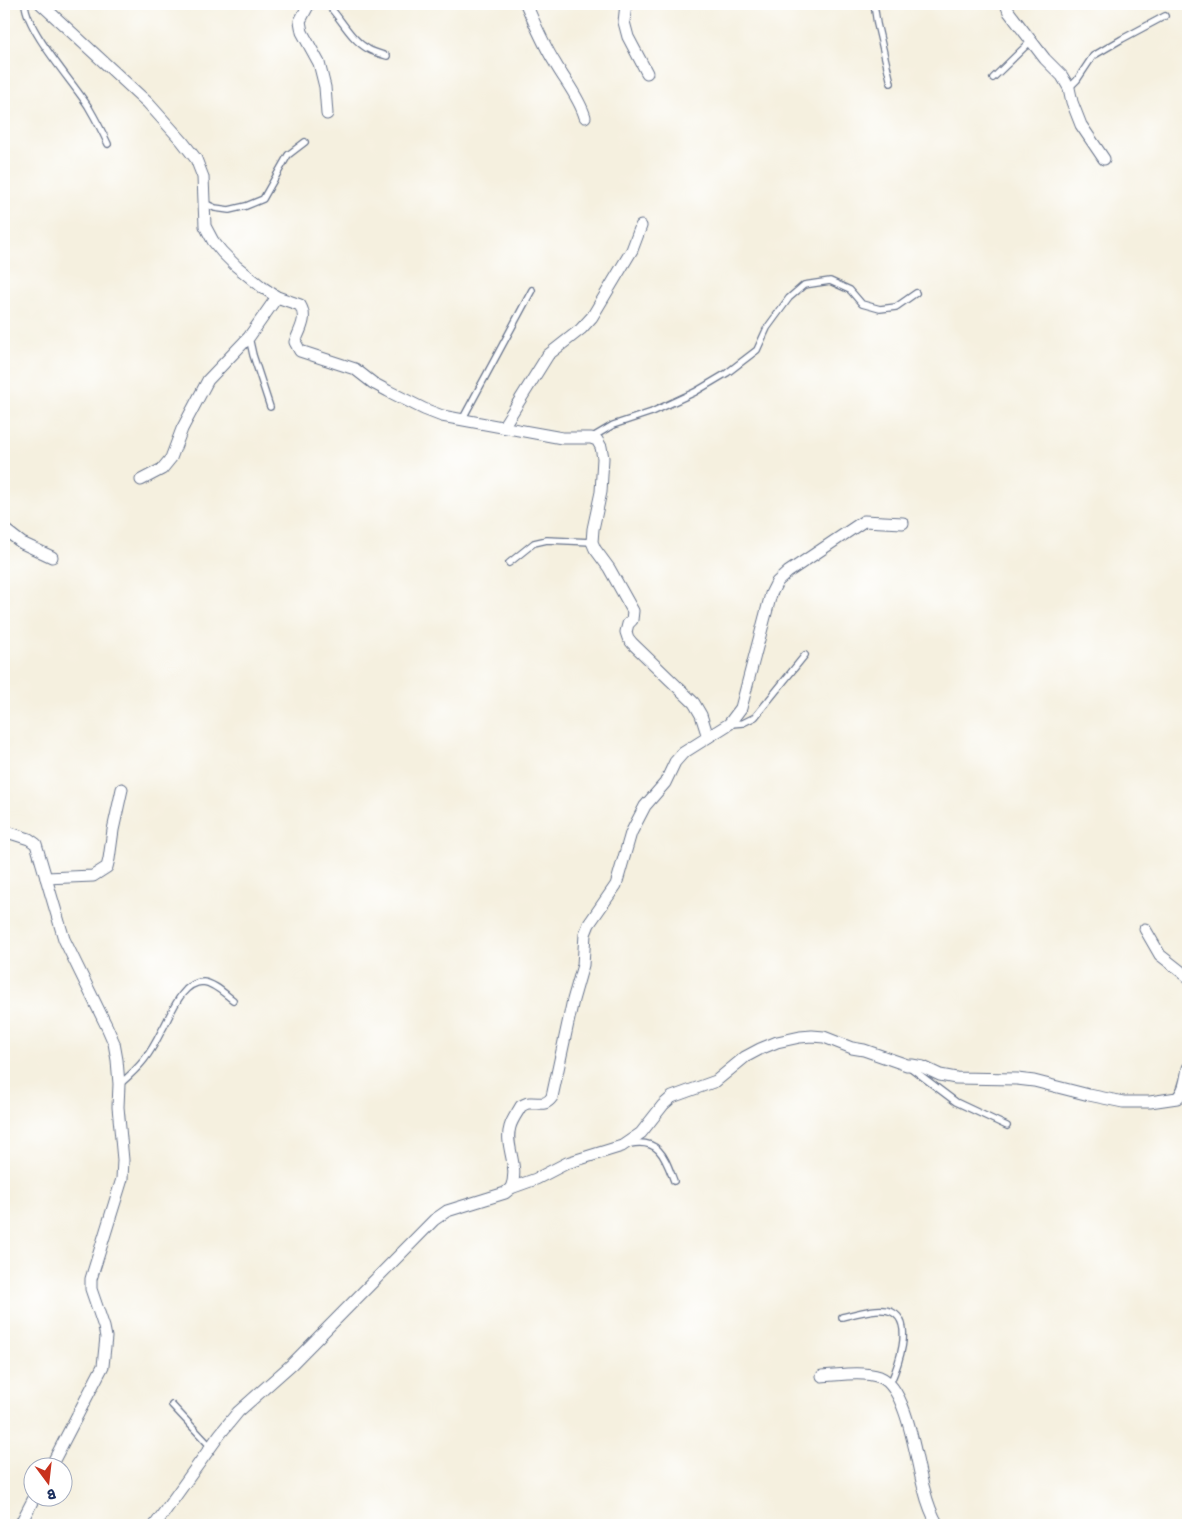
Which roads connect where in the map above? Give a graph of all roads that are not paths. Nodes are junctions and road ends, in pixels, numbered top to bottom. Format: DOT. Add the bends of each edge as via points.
graph roads {
  1 [pos="25,4"];
  2 [pos="41,4"];
  3 [pos="309,4"];
  4 [pos="327,4"];
  5 [pos="526,4"];
  6 [pos="626,4"];
  7 [pos="874,4"];
  8 [pos="1006,4"];
  9 [pos="1165,16"];
  10 [pos="1031,41"];
  11 [pos="387,56"];
  12 [pos="647,73"];
  13 [pos="994,78"];
  14 [pos="891,83"];
  15 [pos="1069,88"];
  16 [pos="327,114"];
  17 [pos="585,117"];
  18 [pos="305,142"];
  19 [pos="108,144"];
  20 [pos="1104,159"];
  21 [pos="204,203"];
  22 [pos="641,226"];
  23 [pos="532,290"];
  24 [pos="916,293"];
  25 [pos="277,297"];
  26 [pos="249,337"];
  27 [pos="270,407"];
  28 [pos="462,420"];
  29 [pos="503,427"];
  30 [pos="591,438"];
  31 [pos="141,480"];
  32 [pos="903,524"];
  33 [pos="4,529"];
  34 [pos="592,542"];
  35 [pos="52,557"];
  36 [pos="508,563"];
  37 [pos="805,655"];
  38 [pos="729,724"];
  39 [pos="708,736"];
  40 [pos="122,789"];
  41 [pos="4,831"];
  42 [pos="46,878"];
  43 [pos="1145,929"];
  44 [pos="1188,977"];
  45 [pos="233,1000"];
  46 [pos="907,1065"];
  47 [pos="1188,1068"];
  48 [pos="119,1084"];
  49 [pos="1007,1126"];
  50 [pos="622,1146"];
  51 [pos="674,1181"];
  52 [pos="510,1188"];
  53 [pos="842,1317"];
  54 [pos="822,1376"];
  55 [pos="890,1384"];
  56 [pos="172,1405"];
  57 [pos="211,1447"];
  58 [pos="56,1456"];
  59 [pos="30,1506"];
  60 [pos="20,1525"];
  61 [pos="156,1525"];
  62 [pos="938,1525"];
  1 -- 19 [label="lane" via="41,40 88,106"];
  2 -- 21 [label="street" via="148,103 182,141 196,159 203,178"];
  3 -- 16 [label="street" via="300,21 302,32 319,63"];
  4 -- 11 [label="lane" via="352,36 367,49"];
  5 -- 17 [label="street"];
  6 -- 12 [label="street" via="624,22 628,37"];
  7 -- 14 [label="lane"];
  8 -- 10 [label="street"];
  9 -- 15 [label="lane" via="1093,56"];
  10 -- 13 [label="lane"];
  10 -- 15 [label="street"];
  15 -- 20 [label="street" via="1081,125"];
  18 -- 21 [label="lane" via="288,155 263,199 229,210"];
  21 -- 25 [label="street" via="206,226 213,241 236,266"];
  22 -- 29 [label="street" via="632,250 592,316 548,355"];
  23 -- 28 [label="lane"];
  24 -- 30 [label="lane" via="896,307 880,309 862,304 850,290 830,281 804,285 789,298 767,328 757,350 727,373 695,392 652,412 613,425"];
  25 -- 26 [label="street"];
  25 -- 28 [label="street" via="300,305 304,311 296,342 300,351 355,369 424,409"];
  26 -- 27 [label="lane"];
  26 -- 31 [label="street" via="208,380 182,429 172,458 162,469"];
  28 -- 29 [label="street"];
  29 -- 30 [label="street" via="562,438"];
  30 -- 34 [label="street" via="597,440 603,458"];
  32 -- 38 [label="street" via="864,521 777,582 741,708"];
  33 -- 35 [label="street"];
  34 -- 36 [label="lane" via="547,540 534,543"];
  34 -- 39 [label="street" via="633,611 626,632 628,638 694,703"];
  37 -- 38 [label="lane" via="754,716 743,723"];
  38 -- 39 [label="street"];
  39 -- 52 [label="street" via="675,762 646,806 631,833 616,885 585,934 583,965 552,1097 548,1103 521,1106 510,1127 514,1165 514,1181"];
  40 -- 42 [label="street" via="107,867 93,876"];
  41 -- 42 [label="street" via="36,844"];
  42 -- 48 [label="street" via="64,939 114,1043"];
  43 -- 44 [label="street" via="1160,955"];
  45 -- 48 [label="lane" via="211,984 193,985 174,1004 144,1060"];
  46 -- 47 [label="street" via="948,1077 1034,1081 1135,1103 1177,1098 1183,1090"];
  46 -- 49 [label="lane" via="956,1102"];
  46 -- 50 [label="street" via="824,1036 777,1042 745,1057 716,1081 672,1097 641,1133"];
  48 -- 58 [label="street" via="122,1179 91,1280 106,1337 103,1366"];
  50 -- 51 [label="lane" via="634,1143 657,1148 664,1155"];
  50 -- 52 [label="street" via="567,1163"];
  52 -- 57 [label="street" via="447,1211 434,1220 292,1364 238,1412"];
  53 -- 55 [label="lane" via="883,1310 892,1312 900,1321 903,1346"];
  54 -- 55 [label="street" via="868,1374"];
  55 -- 62 [label="street" via="912,1434 924,1489"];
  56 -- 57 [label="lane"];
  57 -- 61 [label="street"];
  59 -- 60 [label="street"];
}
